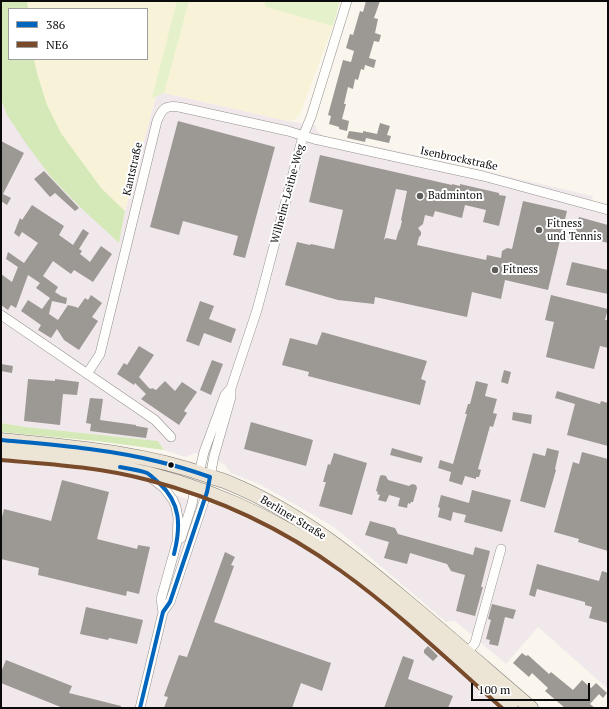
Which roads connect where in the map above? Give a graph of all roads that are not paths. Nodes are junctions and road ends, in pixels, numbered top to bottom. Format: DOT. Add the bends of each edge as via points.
graph roads {
  1 [pos="346,1"];
  2 [pos="304,136"];
  3 [pos="608,210"];
  4 [pos="1,314"];
  5 [pos="87,374"];
  6 [pos="171,437"];
  7 [pos="1,440"];
  8 [pos="1,454"];
  9 [pos="146,474"];
  10 [pos="205,475"];
  11 [pos="201,490"];
  12 [pos="177,542"];
  13 [pos="501,549"];
  14 [pos="163,612"];
  15 [pos="467,653"];
  16 [pos="140,708"];
  17 [pos="511,708"];
  18 [pos="530,708"];
  1 -- 2 [label="street, Wilhelm-Leithe-Weg"];
  2 -- 3 [label="street, Isenbrockstraße" via="483,176"];
  2 -- 5 [label="street, Kantstraße" via="173,106 166,107 160,112 100,354"];
  2 -- 10 [label="street, Wilhelm-Leithe-Weg" via="257,310 231,388 231,397 214,456"];
  4 -- 5 [label="street"];
  5 -- 6 [label="street" via="155,420"];
  7 -- 10 [label="main road, Berliner Straße" via="119,453"];
  8 -- 9 [label="main road, Berliner Straße" via="92,462"];
  9 -- 11 [label="main road, Berliner Straße"];
  9 -- 12 [label="street" via="164,488 173,500 178,518"];
  10 -- 11 [label="main road, Wilhelm-Leithe-Weg"];
  10 -- 15 [label="main road, Berliner Straße" via="246,490 307,524 350,555"];
  11 -- 12 [label="street" via="181,539"];
  11 -- 14 [label="street" via="170,602"];
  11 -- 17 [label="main road, Berliner Straße" via="270,521 344,565 393,603"];
  12 -- 14 [label="street" via="161,600"];
  13 -- 15 [label="street" via="475,644"];
  14 -- 16 [label="street"];
  15 -- 18 [label="main road, Berliner Straße"];
}
